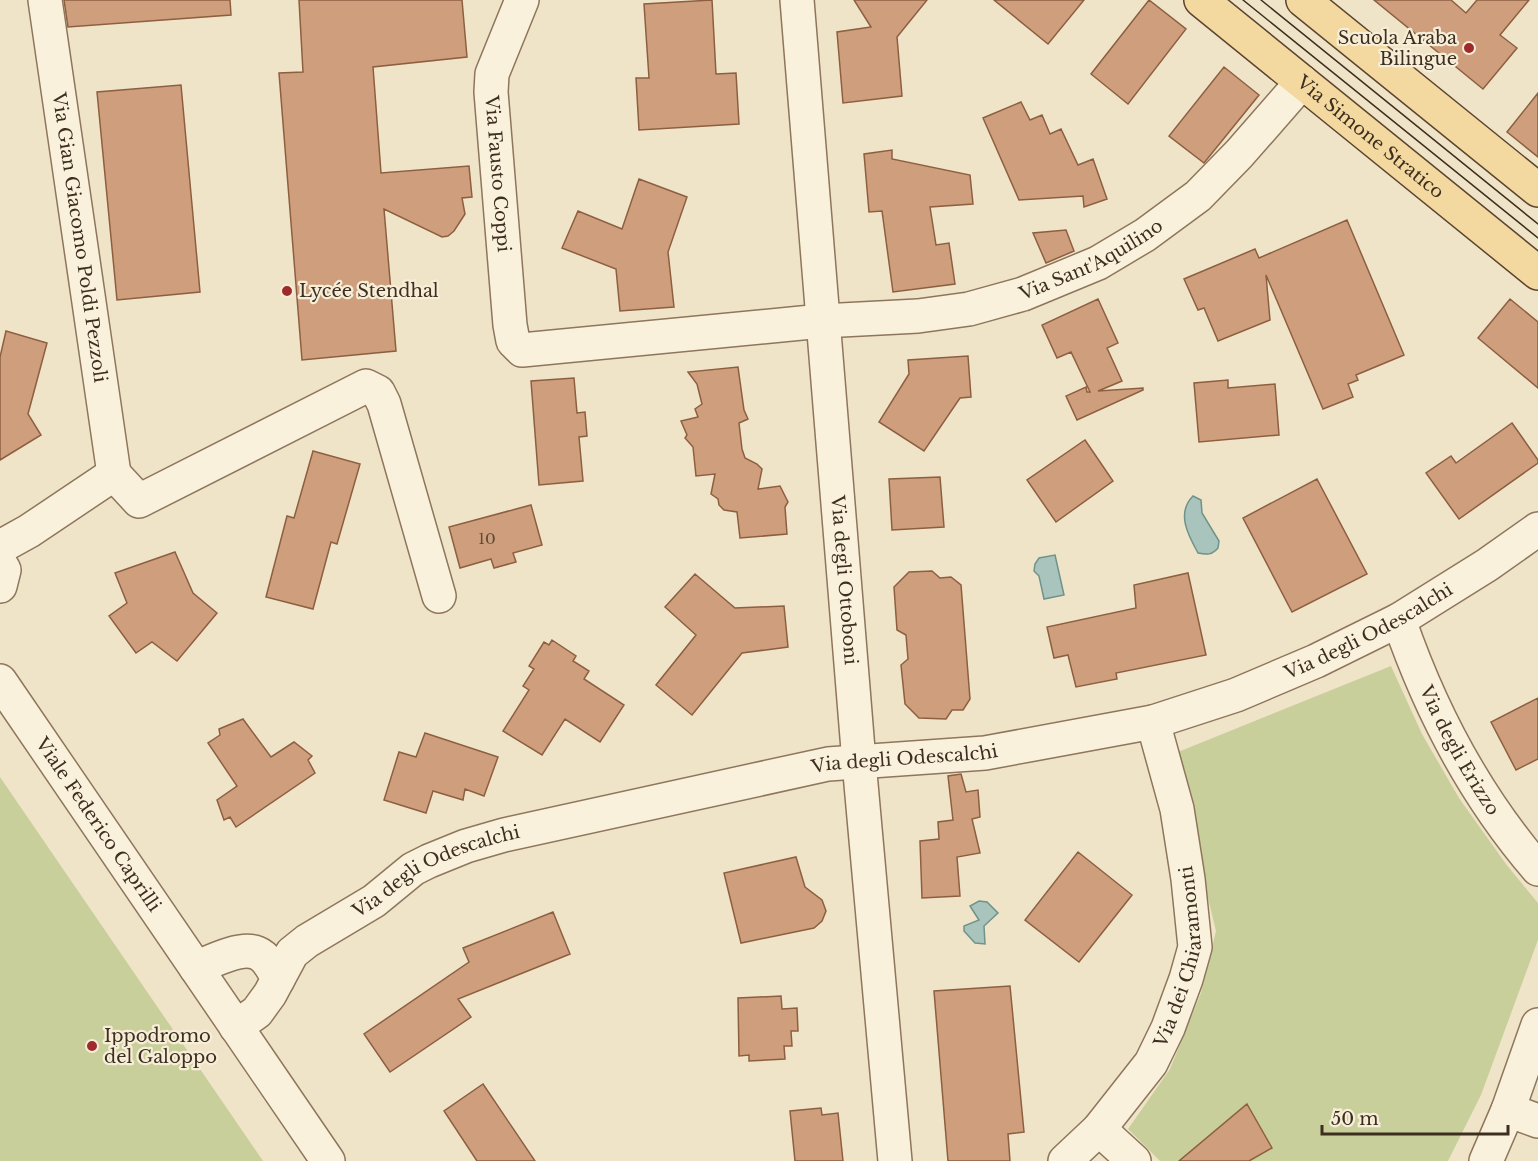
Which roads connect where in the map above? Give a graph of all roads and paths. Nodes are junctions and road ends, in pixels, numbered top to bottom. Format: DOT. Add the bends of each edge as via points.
graph roads {
  1 [pos="45,0"];
  2 [pos="522,0"];
  3 [pos="797,0"];
  4 [pos="1201,0"];
  5 [pos="1303,0"];
  6 [pos="1302,82"];
  7 [pos="1538,190"];
  8 [pos="1538,273"];
  9 [pos="822,321"];
  10 [pos="522,350"];
  11 [pos="114,474"];
  12 [pos="1538,529"];
  13 [pos="0,547"];
  14 [pos="0,563"];
  15 [pos="0,586"];
  16 [pos="439,596"];
  17 [pos="1399,620"];
  18 [pos="0,681"];
  19 [pos="1153,722"];
  20 [pos="859,762"];
  21 [pos="1538,869"];
  22 [pos="196,968"];
  23 [pos="278,979"];
  24 [pos="1538,1024"];
  25 [pos="236,1027"];
  26 [pos="1523,1116"];
  27 [pos="1099,1129"];
  28 [pos="328,1161"];
  29 [pos="895,1161"];
  30 [pos="1065,1161"];
  31 [pos="1134,1161"];
  32 [pos="1486,1161"];
  1 -- 11 [label="street, Via Gian Giacomo Poldi Pezzoli"];
  2 -- 10 [label="street, Via Fausto Coppi" via="492,74 491,92 510,325 513,341"];
  3 -- 9 [label="street, Via degli Ottoboni"];
  4 -- 6 [label="main road, Via Simone Stratico"];
  5 -- 7 [label="main road"];
  6 -- 8 [label="main road, Via Simone Stratico"];
  6 -- 9 [label="street, Via Sant'Aquilino" via="1198,196 1098,263 1023,294 969,309"];
  9 -- 10 [label="street, Via Sant'Aquilino"];
  9 -- 20 [label="street, Via degli Ottoboni"];
  11 -- 13 [label="street"];
  11 -- 16 [label="street" via="139,501 366,386 378,392 384,404"];
  12 -- 17 [label="street, Via degli Odescalchi"];
  14 -- 15 [label="street" via="4,570"];
  17 -- 19 [label="street, Via degli Odescalchi" via="1316,661"];
  17 -- 21 [label="street, Via degli Erizzo" via="1430,694 1480,794"];
  18 -- 22 [label="street, Viale Federico Caprilli"];
  19 -- 20 [label="street, Via degli Odescalchi" via="985,753"];
  19 -- 27 [label="street, Via dei Chiaramonti" via="1177,809 1195,947 1168,1028 1151,1063"];
  20 -- 23 [label="street, Via degli Odescalchi" via="828,764 466,846 413,869 374,901 307,941 292,953"];
  20 -- 29 [label="street, Via degli Ottoboni"];
  22 -- 23 [label="street" via="221,957 256,952 270,963"];
  22 -- 25 [label="street, Viale Federico Caprilli"];
  23 -- 25 [label="street" via="257,1012"];
  24 -- 26 [label="street"];
  25 -- 28 [label="street, Viale Federico Caprilli"];
  26 -- 32 [label="street"];
  27 -- 30 [label="street, Via dei Chiaramonti"];
  27 -- 31 [label="street"];
}
